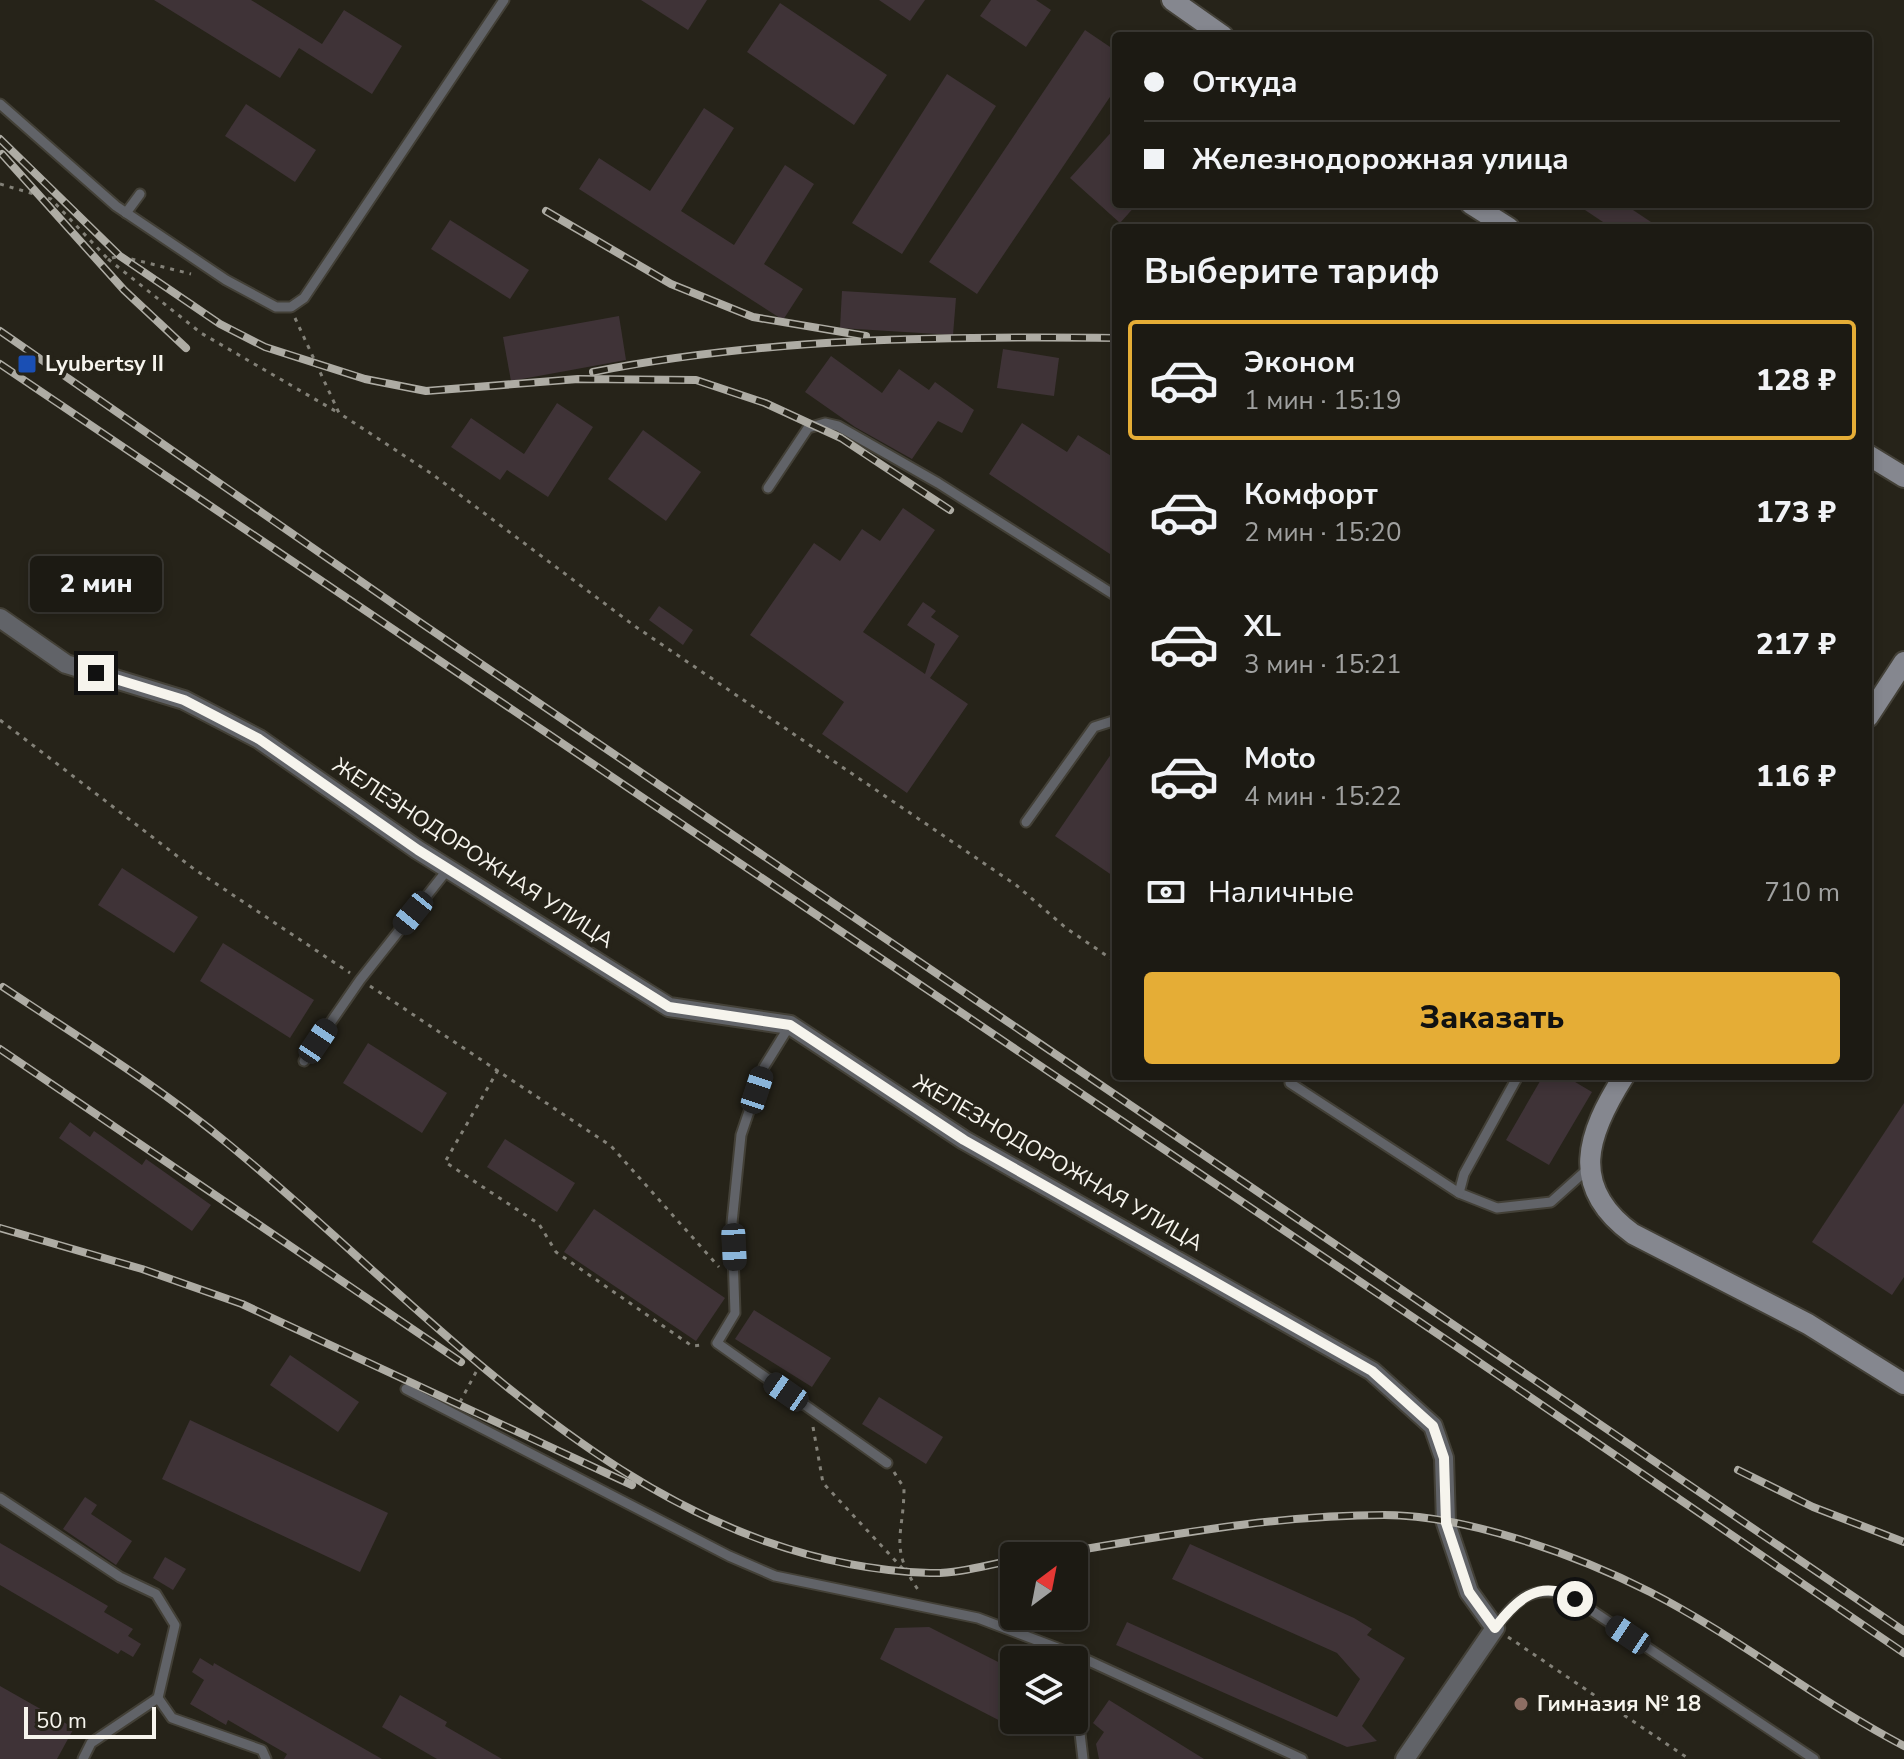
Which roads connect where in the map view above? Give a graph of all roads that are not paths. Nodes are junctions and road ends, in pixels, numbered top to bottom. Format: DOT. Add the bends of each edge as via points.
graph roads {
  1 [pos="504,0"];
  2 [pos="1172,0"];
  3 [pos="1217,32"];
  4 [pos="0,104"];
  5 [pos="140,194"];
  6 [pos="1477,208"];
  7 [pos="126,213"];
  8 [pos="1503,224"];
  9 [pos="1872,457"];
  10 [pos="1904,477"];
  11 [pos="768,488"];
  12 [pos="1112,593"];
  13 [pos="0,618"];
  14 [pos="1904,662"];
  15 [pos="1872,711"];
  16 [pos="1112,721"];
  17 [pos="1026,822"];
  18 [pos="448,869"];
  19 [pos="790,1025"];
  20 [pos="304,1061"];
  21 [pos="1516,1080"];
  22 [pos="1622,1080"];
  23 [pos="1290,1083"];
  24 [pos="1590,1167"];
  25 [pos="1459,1193"];
  26 [pos="1904,1384"];
  27 [pos="406,1389"];
  28 [pos="887,1463"];
  29 [pos="0,1498"];
  30 [pos="1495,1628"];
  31 [pos="1045,1646"];
  32 [pos="1088,1664"];
  33 [pos="158,1698"];
  34 [pos="1080,1734"];
  35 [pos="83,1759"];
  36 [pos="266,1759"];
  37 [pos="1083,1759"];
  38 [pos="1302,1759"];
  39 [pos="1405,1759"];
  40 [pos="1814,1759"];
  1 -- 7 [label="lane" via="304,298 291,307 276,307 226,280"];
  2 -- 3 [label="street"];
  4 -- 7 [label="lane"];
  5 -- 7 [label="lane"];
  6 -- 8 [label="street"];
  9 -- 10 [label="street"];
  11 -- 12 [label="lane" via="808,428 838,426"];
  13 -- 18 [label="street, ЖЕЛЕЗНОДОРОЖНАЯ УЛИЦА" via="66,664 184,700 259,739"];
  14 -- 15 [label="street"];
  16 -- 17 [label="lane" via="1094,727"];
  18 -- 19 [label="street, ЖЕЛЕЗНОДОРОЖНАЯ УЛИЦА" via="669,1007"];
  18 -- 20 [label="lane"];
  19 -- 28 [label="lane" via="764,1067 741,1135 732,1223 735,1313 717,1343"];
  19 -- 30 [label="street, ЖЕЛЕЗНОДОРОЖНАЯ УЛИЦА" via="964,1140 1372,1371 1433,1426 1444,1458 1446,1523 1469,1592"];
  21 -- 25 [label="lane" via="1464,1174"];
  22 -- 24 [label="street" via="1589,1145"];
  23 -- 25 [label="lane"];
  24 -- 25 [label="lane" via="1551,1202 1497,1208"];
  24 -- 26 [label="street" via="1610,1217 1633,1234 1808,1324"];
  27 -- 31 [label="lane" via="775,1576 978,1618"];
  29 -- 33 [label="lane" via="120,1577 156,1594 175,1625"];
  30 -- 39 [label="street"];
  30 -- 40 [label="lane" via="1514,1602 1535,1592 1570,1596"];
  32 -- 38 [label="lane"];
  33 -- 35 [label="lane" via="91,1743"];
  33 -- 36 [label="lane" via="172,1718 262,1750"];
  34 -- 37 [label="lane"];
}
